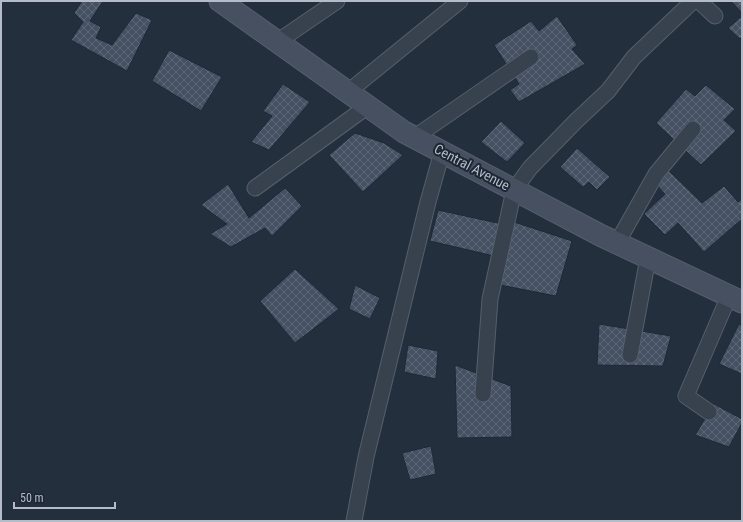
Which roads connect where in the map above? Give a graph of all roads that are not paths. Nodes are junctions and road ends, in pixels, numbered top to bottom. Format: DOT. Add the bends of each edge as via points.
graph roads {
  1 [pos="220,1"];
  2 [pos="337,1"];
  3 [pos="460,1"];
  4 [pos="693,1"];
  5 [pos="699,1"];
  6 [pos="715,16"];
  7 [pos="277,42"];
  8 [pos="531,57"];
  9 [pos="348,92"];
  10 [pos="368,106"];
  11 [pos="693,130"];
  12 [pos="415,137"];
  13 [pos="442,152"];
  14 [pos="255,188"];
  15 [pos="514,190"];
  16 [pos="617,243"];
  17 [pos="648,258"];
  18 [pos="735,299"];
  19 [pos="630,355"];
  20 [pos="483,394"];
  21 [pos="709,412"];
  22 [pos="354,521"];
  1 -- 7 [label="street, Central Avenue"];
  2 -- 7 [label="street"];
  3 -- 9 [label="street"];
  4 -- 15 [label="street" via="634,57 608,91 535,163"];
  5 -- 6 [label="street"];
  7 -- 9 [label="street, Central Avenue"];
  8 -- 12 [label="street"];
  9 -- 10 [label="street, Central Avenue"];
  10 -- 12 [label="street, Central Avenue"];
  10 -- 14 [label="street"];
  11 -- 16 [label="street" via="656,174"];
  12 -- 13 [label="street, Central Avenue"];
  13 -- 15 [label="street, Central Avenue"];
  13 -- 22 [label="street" via="366,457"];
  15 -- 16 [label="street, Central Avenue"];
  15 -- 20 [label="street" via="490,299"];
  16 -- 17 [label="street, Central Avenue"];
  17 -- 18 [label="street, Central Avenue"];
  17 -- 19 [label="street"];
  18 -- 21 [label="street" via="686,396"];
}
